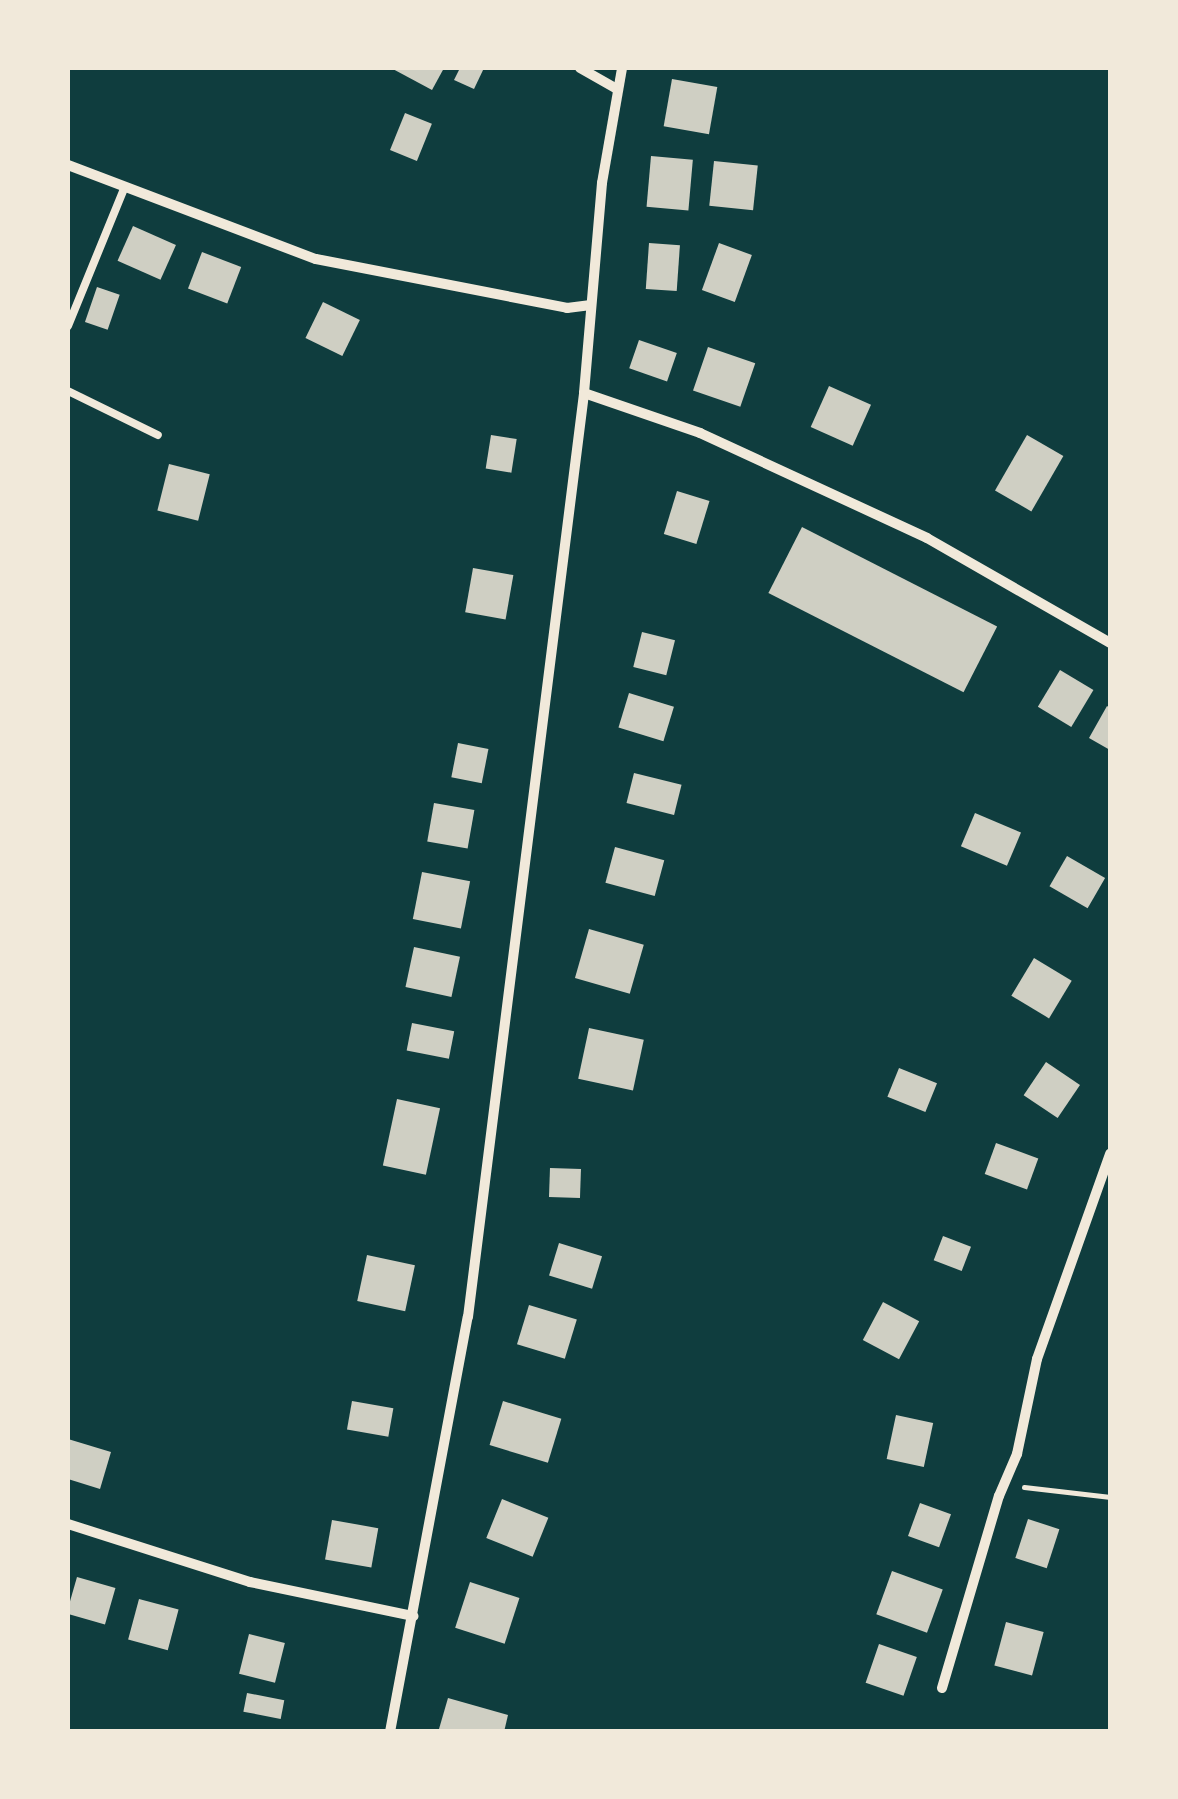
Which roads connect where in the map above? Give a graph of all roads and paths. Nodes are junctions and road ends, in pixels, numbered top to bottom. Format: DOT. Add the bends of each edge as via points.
graph roads {
  1 [pos="580,68"];
  2 [pos="622,68"];
  3 [pos="617,89"];
  4 [pos="68,165"];
  5 [pos="124,189"];
  6 [pos="591,304"];
  7 [pos="68,326"];
  8 [pos="68,391"];
  9 [pos="584,393"];
  10 [pos="158,435"];
  11 [pos="1110,643"];
  12 [pos="1110,1154"];
  13 [pos="999,1496"];
  14 [pos="1110,1498"];
  15 [pos="68,1524"];
  16 [pos="413,1616"];
  17 [pos="942,1688"];
  18 [pos="390,1732"];
  1 -- 3 [label="street"];
  2 -- 3 [label="street"];
  3 -- 6 [label="street"];
  4 -- 5 [label="street"];
  5 -- 6 [label="street" via="357,269 567,308"];
  5 -- 7 [label="lane"];
  6 -- 9 [label="street"];
  8 -- 10 [label="lane"];
  9 -- 11 [label="street" via="700,433 927,538"];
  9 -- 16 [label="street" via="468,1318"];
  12 -- 13 [label="street" via="1038,1359 1017,1454"];
  13 -- 14 [label="path" via="1027,1486"];
  13 -- 17 [label="street"];
  15 -- 16 [label="street" via="250,1582"];
  16 -- 18 [label="street"];
}
